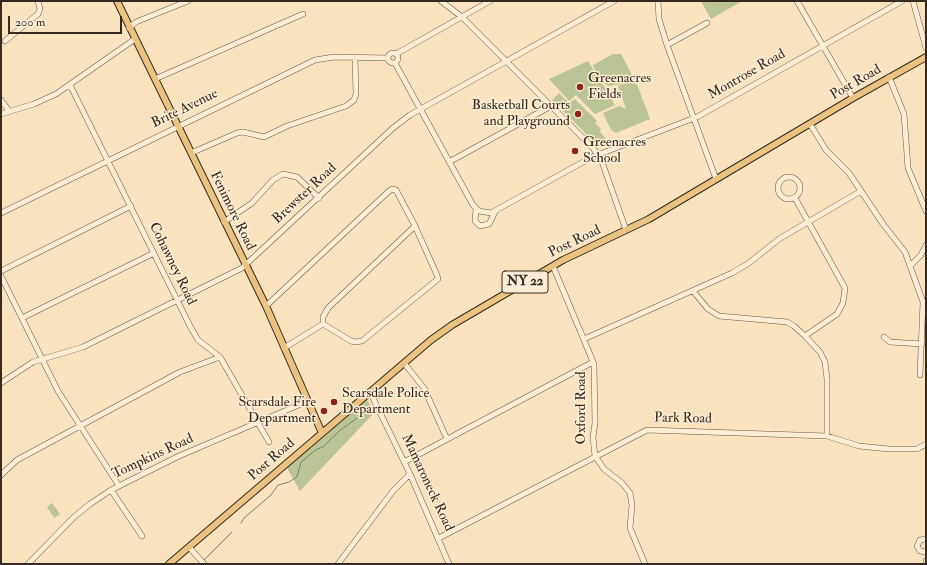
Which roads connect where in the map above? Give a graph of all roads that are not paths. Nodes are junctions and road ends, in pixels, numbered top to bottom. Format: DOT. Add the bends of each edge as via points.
graph roads {
  1 [pos="38,1"];
  2 [pos="117,1"];
  3 [pos="188,1"];
  4 [pos="441,1"];
  5 [pos="490,1"];
  6 [pos="614,1"];
  7 [pos="658,1"];
  8 [pos="797,1"];
  9 [pos="902,1"];
  10 [pos="913,1"];
  11 [pos="303,14"];
  12 [pos="462,17"];
  13 [pos="126,22"];
  14 [pos="136,22"];
  15 [pos="707,23"];
  16 [pos="129,28"];
  17 [pos="135,39"];
  18 [pos="5,41"];
  19 [pos="667,45"];
  20 [pos="823,45"];
  21 [pos="926,48"];
  22 [pos="396,54"];
  23 [pos="926,57"];
  24 [pos="355,58"];
  25 [pos="388,58"];
  26 [pos="507,61"];
  27 [pos="395,63"];
  28 [pos="889,77"];
  29 [pos="155,79"];
  30 [pos="70,85"];
  31 [pos="853,98"];
  32 [pos="1,100"];
  33 [pos="551,106"];
  34 [pos="420,109"];
  35 [pos="9,111"];
  36 [pos="1,114"];
  37 [pos="693,119"];
  38 [pos="810,124"];
  39 [pos="178,125"];
  40 [pos="191,153"];
  41 [pos="598,154"];
  42 [pos="107,160"];
  43 [pos="449,162"];
  44 [pos="716,179"];
  45 [pos="861,191"];
  46 [pos="319,198"];
  47 [pos="795,198"];
  48 [pos="131,206"];
  49 [pos="476,209"];
  50 [pos="926,211"];
  51 [pos="495,212"];
  52 [pos="1,213"];
  53 [pos="224,222"];
  54 [pos="808,222"];
  55 [pos="415,226"];
  56 [pos="626,230"];
  57 [pos="926,246"];
  58 [pos="154,253"];
  59 [pos="246,266"];
  60 [pos="553,266"];
  61 [pos="910,266"];
  62 [pos="1,271"];
  63 [pos="1,276"];
  64 [pos="693,291"];
  65 [pos="177,301"];
  66 [pos="266,306"];
  67 [pos="22,318"];
  68 [pos="323,324"];
  69 [pos="805,336"];
  70 [pos="884,337"];
  71 [pos="584,339"];
  72 [pos="922,344"];
  73 [pos="284,348"];
  74 [pos="220,357"];
  75 [pos="42,359"];
  76 [pos="593,362"];
  77 [pos="404,363"];
  78 [pos="920,375"];
  79 [pos="1,383"];
  80 [pos="370,392"];
  81 [pos="308,401"];
  82 [pos="258,422"];
  83 [pos="80,426"];
  84 [pos="322,433"];
  85 [pos="827,436"];
  86 [pos="447,439"];
  87 [pos="269,442"];
  88 [pos="926,444"];
  89 [pos="596,456"];
  90 [pos="404,462"];
  91 [pos="410,474"];
  92 [pos="1,475"];
  93 [pos="119,486"];
  94 [pos="111,490"];
  95 [pos="142,536"];
  96 [pos="439,538"];
  97 [pos="926,539"];
  98 [pos="189,547"];
  99 [pos="926,552"];
  100 [pos="202,562"];
  101 [pos="28,564"];
  102 [pos="169,564"];
  103 [pos="338,564"];
  104 [pos="449,564"];
  105 [pos="645,564"];
  1 -- 18 [label="street" via="38,14"];
  2 -- 13 [label="main road, Fenimore Road"];
  3 -- 14 [label="street"];
  4 -- 12 [label="street" via="451,6"];
  5 -- 12 [label="street, Brite Avenue"];
  6 -- 26 [label="street, Brewster Road"];
  7 -- 19 [label="street" via="659,19"];
  8 -- 20 [label="street"];
  9 -- 20 [label="street, Montrose Road"];
  10 -- 21 [label="street"];
  11 -- 29 [label="street"];
  12 -- 22 [label="street, Brite Avenue"];
  12 -- 26 [label="street"];
  13 -- 14 [label="street"];
  13 -- 16 [label="main road, Fenimore Road"];
  14 -- 16 [label="street"];
  15 -- 19 [label="street"];
  16 -- 17 [label="main road, Fenimore Road"];
  17 -- 29 [label="main road, Fenimore Road"];
  17 -- 30 [label="street"];
  19 -- 37 [label="street"];
  20 -- 31 [label="street"];
  20 -- 37 [label="street, Montrose Road"];
  22 -- 25 [label="street, Brite Avenue" via="390,54"];
  22 -- 27 [label="street" via="398,60"];
  23 -- 28 [label="main road, Post Road / NY 22"];
  24 -- 25 [label="street, Brite Avenue"];
  24 -- 39 [label="street, Brite Avenue" via="334,56 315,60"];
  24 -- 40 [label="street" via="356,94 352,102 346,106 287,126 264,137 237,133"];
  25 -- 27 [label="street" via="390,62"];
  26 -- 33 [label="street"];
  26 -- 34 [label="street, Brewster Road"];
  27 -- 34 [label="street"];
  28 -- 31 [label="main road, Post Road / NY 22"];
  28 -- 50 [label="street" via="904,114 908,168"];
  29 -- 39 [label="main road, Fenimore Road"];
  30 -- 35 [label="street" via="38,102"];
  30 -- 42 [label="street, Cohawney Road"];
  31 -- 38 [label="main road, Post Road / NY 22"];
  32 -- 35 [label="street"];
  33 -- 41 [label="street"];
  33 -- 43 [label="street"];
  34 -- 43 [label="street"];
  34 -- 46 [label="street, Brewster Road" via="393,128"];
  35 -- 36 [label="street"];
  37 -- 41 [label="street, Montrose Road"];
  37 -- 44 [label="street"];
  38 -- 44 [label="main road, Post Road / NY 22"];
  38 -- 45 [label="street" via="826,150"];
  39 -- 40 [label="main road, Fenimore Road"];
  39 -- 42 [label="street, Brite Avenue"];
  40 -- 53 [label="main road, Fenimore Road"];
  41 -- 51 [label="street, Montrose Road"];
  41 -- 56 [label="street"];
  42 -- 48 [label="street, Cohawney Road"];
  42 -- 52 [label="street, Brite Avenue"];
  43 -- 49 [label="street"];
  44 -- 56 [label="main road, Post Road / NY 22"];
  45 -- 54 [label="street"];
  45 -- 61 [label="street" via="905,252"];
  46 -- 53 [label="street" via="297,177 280,175 252,203"];
  46 -- 59 [label="street, Brewster Road"];
  47 -- 47 [label="street" via="799,191 797,181 791,178 782,180 778,186 780,194 787,199"];
  47 -- 54 [label="street"];
  48 -- 58 [label="street, Cohawney Road"];
  48 -- 62 [label="street"];
  49 -- 51 [label="street" via="487,213"];
  49 -- 51 [label="street" via="475,221 483,226 492,222"];
  53 -- 59 [label="main road, Fenimore Road"];
  54 -- 64 [label="street" via="779,239 741,268"];
  54 -- 69 [label="street" via="841,277 845,292 843,303 834,318"];
  55 -- 66 [label="street" via="400,194 394,189 388,192"];
  55 -- 68 [label="street" via="328,308"];
  55 -- 68 [label="street" via="438,278 433,284 362,341 351,341"];
  56 -- 60 [label="main road, Post Road / NY 22"];
  57 -- 61 [label="street"];
  58 -- 65 [label="street, Cohawney Road"];
  58 -- 67 [label="street"];
  59 -- 65 [label="street, Brewster Road"];
  59 -- 66 [label="main road, Fenimore Road"];
  60 -- 71 [label="street, Oxford Road"];
  60 -- 77 [label="main road, Post Road / NY 22" via="452,325"];
  61 -- 72 [label="street" via="923,302"];
  63 -- 67 [label="street"];
  64 -- 69 [label="street" via="708,309 719,316 787,322"];
  64 -- 71 [label="street"];
  65 -- 74 [label="street, Cohawney Road" via="198,340"];
  65 -- 75 [label="street, Brewster Road" via="82,347"];
  66 -- 73 [label="main road, Fenimore Road"];
  67 -- 75 [label="street"];
  68 -- 73 [label="street"];
  69 -- 85 [label="street" via="820,352 825,362"];
  70 -- 72 [label="street" via="890,342"];
  71 -- 76 [label="street, Oxford Road"];
  72 -- 78 [label="street"];
  73 -- 81 [label="main road, Fenimore Road"];
  74 -- 82 [label="street, Cohawney Road"];
  74 -- 83 [label="street" via="180,372"];
  75 -- 79 [label="street, Brewster Road" via="23,367"];
  75 -- 83 [label="street"];
  76 -- 86 [label="street"];
  76 -- 89 [label="street, Oxford Road" via="593,437"];
  77 -- 80 [label="main road, Post Road / NY 22"];
  77 -- 86 [label="street" via="424,388"];
  80 -- 84 [label="main road, Post Road / NY 22"];
  80 -- 90 [label="street, Mamaroneck Road"];
  81 -- 82 [label="street, Tompkins Road"];
  81 -- 84 [label="main road, Fenimore Road"];
  82 -- 87 [label="street, Cohawney Road"];
  82 -- 93 [label="street, Tompkins Road"];
  83 -- 92 [label="street" via="18,460"];
  83 -- 93 [label="street"];
  84 -- 98 [label="main road, Post Road / NY 22"];
  85 -- 88 [label="street, Park Road" via="859,446 889,449 917,449"];
  85 -- 89 [label="street, Park Road" via="647,430"];
  86 -- 90 [label="street"];
  89 -- 96 [label="street, Park Road"];
  89 -- 105 [label="street, Oxford Road" via="604,469 630,493 630,528"];
  90 -- 91 [label="street, Mamaroneck Road"];
  91 -- 96 [label="street, Mamaroneck Road"];
  91 -- 103 [label="street" via="399,483"];
  93 -- 94 [label="street, Tompkins Road"];
  94 -- 95 [label="street"];
  94 -- 101 [label="street, Tompkins Road" via="74,518"];
  96 -- 104 [label="street, Mamaroneck Road"];
  97 -- 99 [label="street" via="920,540 917,546 920,551"];
  98 -- 100 [label="street"];
  98 -- 102 [label="main road, Post Road / NY 22"];
}
